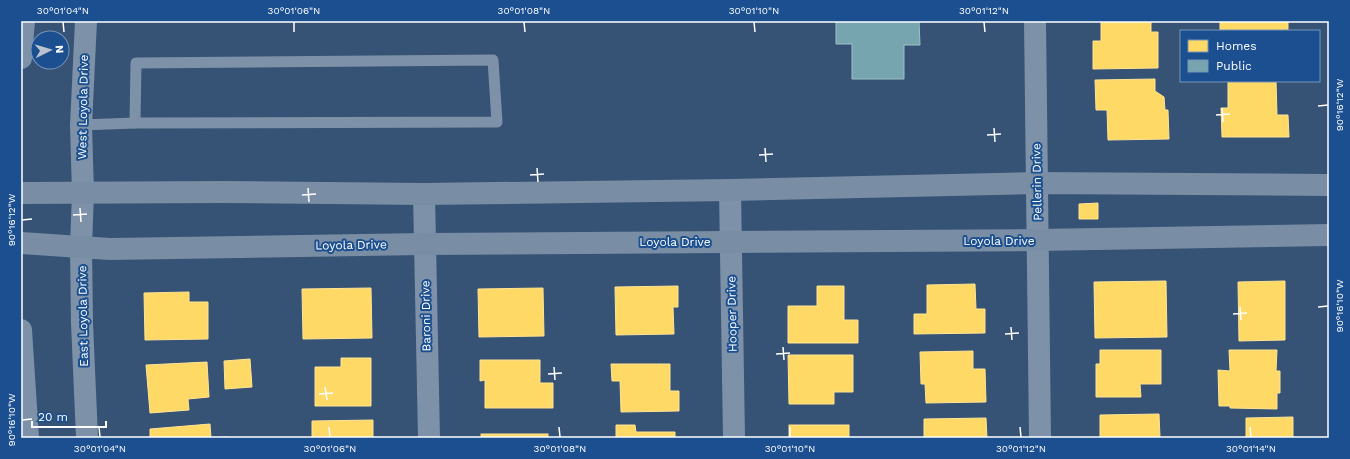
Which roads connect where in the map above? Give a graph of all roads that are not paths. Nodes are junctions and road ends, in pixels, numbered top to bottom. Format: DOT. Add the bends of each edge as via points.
graph roads {
  1 [pos="24,21"];
  2 [pos="86,21"];
  3 [pos="1035,21"];
  4 [pos="21,58"];
  5 [pos="135,123"];
  6 [pos="81,125"];
  7 [pos="1037,183"];
  8 [pos="1329,185"];
  9 [pos="730,190"];
  10 [pos="21,193"];
  11 [pos="82,193"];
  12 [pos="424,194"];
  13 [pos="1329,235"];
  14 [pos="1038,240"];
  15 [pos="731,242"];
  16 [pos="21,243"];
  17 [pos="424,244"];
  18 [pos="81,247"];
  19 [pos="21,330"];
  20 [pos="28,438"];
  21 [pos="87,438"];
  22 [pos="429,438"];
  23 [pos="734,438"];
  24 [pos="1040,438"];
  1 -- 4 [label="street"];
  2 -- 6 [label="street, West Loyola Drive"];
  3 -- 7 [label="street, Pellerin Drive"];
  5 -- 5 [label="lane" via="497,122 493,60 136,63"];
  5 -- 6 [label="lane"];
  6 -- 11 [label="street, West Loyola Drive"];
  7 -- 8 [label="main road"];
  7 -- 9 [label="main road"];
  7 -- 14 [label="street, Pellerin Drive"];
  9 -- 12 [label="main road"];
  9 -- 15 [label="street, Hooper Drive"];
  10 -- 11 [label="main road"];
  11 -- 12 [label="main road"];
  11 -- 18 [label="street, East Loyola Drive"];
  12 -- 17 [label="street, Baroni Drive"];
  13 -- 14 [label="main road, Loyola Drive"];
  14 -- 15 [label="main road, Loyola Drive"];
  14 -- 24 [label="street, Pellerin Drive"];
  15 -- 17 [label="main road, Loyola Drive"];
  15 -- 23 [label="street, Hooper Drive"];
  16 -- 18 [label="main road, Loyola Drive"];
  17 -- 18 [label="main road, Loyola Drive" via="110,249"];
  17 -- 22 [label="street, Baroni Drive"];
  18 -- 21 [label="street, East Loyola Drive"];
  19 -- 20 [label="street"];
}
